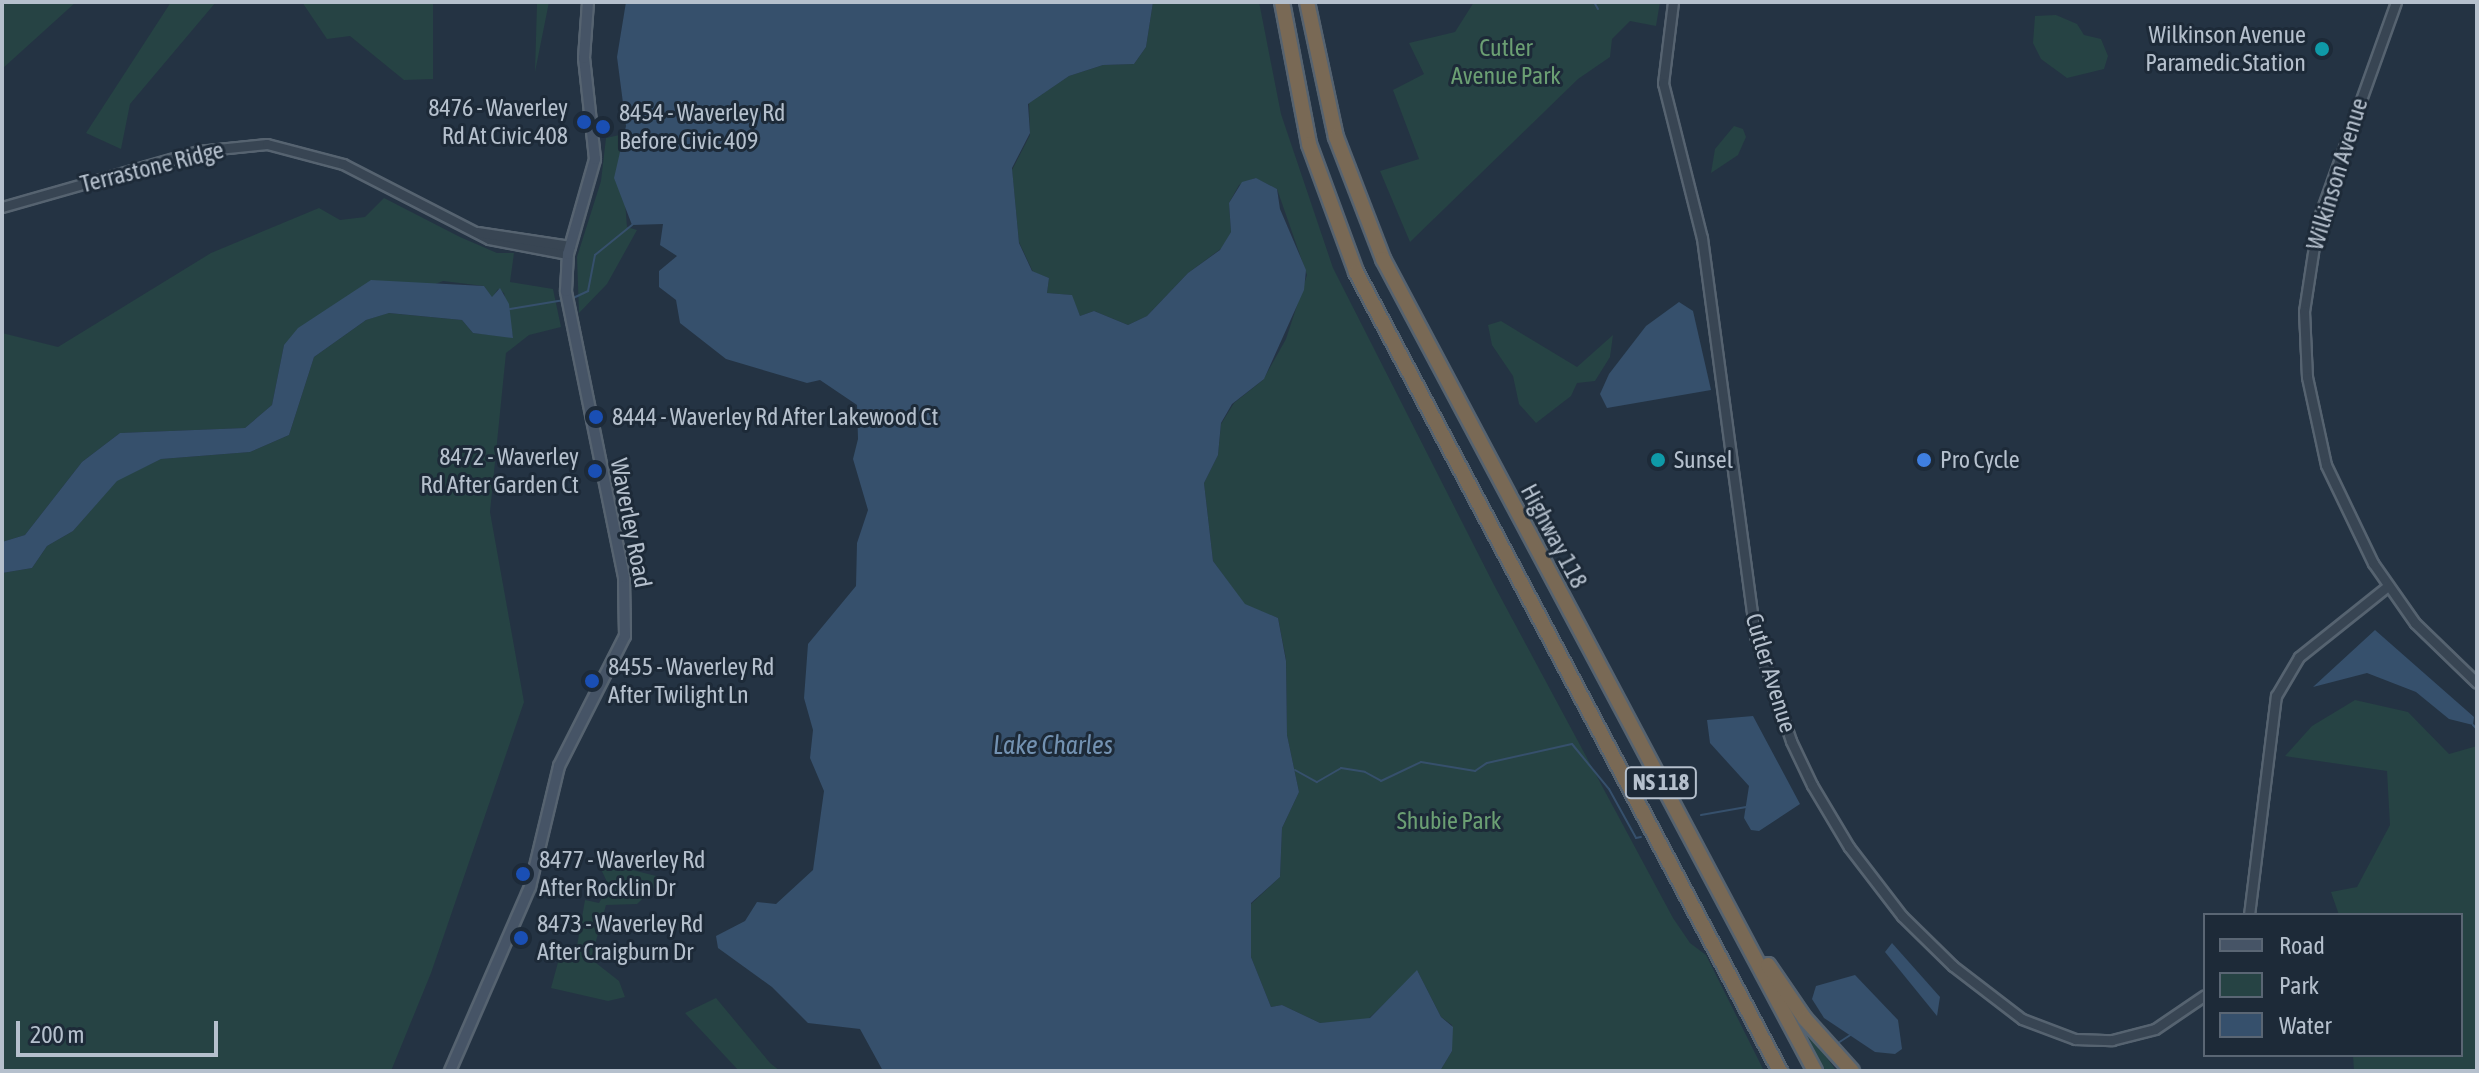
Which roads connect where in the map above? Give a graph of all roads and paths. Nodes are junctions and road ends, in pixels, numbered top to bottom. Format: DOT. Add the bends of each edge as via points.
graph roads {
  1 [pos="588,2"];
  2 [pos="1280,2"];
  3 [pos="1307,2"];
  4 [pos="1315,2"];
  5 [pos="1673,2"];
  6 [pos="2396,2"];
  7 [pos="1328,106"];
  8 [pos="2,207"];
  9 [pos="569,250"];
  10 [pos="2388,586"];
  11 [pos="2477,683"];
  12 [pos="1660,780"];
  13 [pos="2249,913"];
  14 [pos="2203,996"];
  15 [pos="1779,1070"];
  16 [pos="450,1071"];
  17 [pos="1815,1071"];
  18 [pos="1852,1071"];
  1 -- 9 [label="main road, Waverley Road" via="584,58 595,159"];
  2 -- 15 [label="highway, NS 118" via="1309,144 1362,283"];
  3 -- 7 [label="highway, Highway 118 / NS 118"];
  4 -- 7 [label="highway"];
  5 -- 14 [label="street, Cutler Avenue" via="1663,83 1702,238 1755,635 1791,741 1812,785 1849,847 1902,916 1953,966 2022,1019 2065,1036 2112,1040 2155,1029"];
  6 -- 10 [label="street, Wilkinson Avenue" via="2325,195 2304,311 2310,400 2326,465"];
  7 -- 12 [label="highway, Highway 118 / NS 118" via="1358,202 1383,259"];
  8 -- 9 [label="street, Terrastone Ridge" via="198,151 267,144 343,164 477,232"];
  9 -- 16 [label="main road, Waverley Road" via="568,309 621,564 625,636 559,766 530,887"];
  10 -- 11 [label="street, Wilkinson Avenue" via="2438,648"];
  10 -- 13 [label="street" via="2299,657 2276,696"];
  12 -- 17 [label="highway, Highway 118 / NS 118"];
  12 -- 18 [label="highway" via="1781,986"];
}
